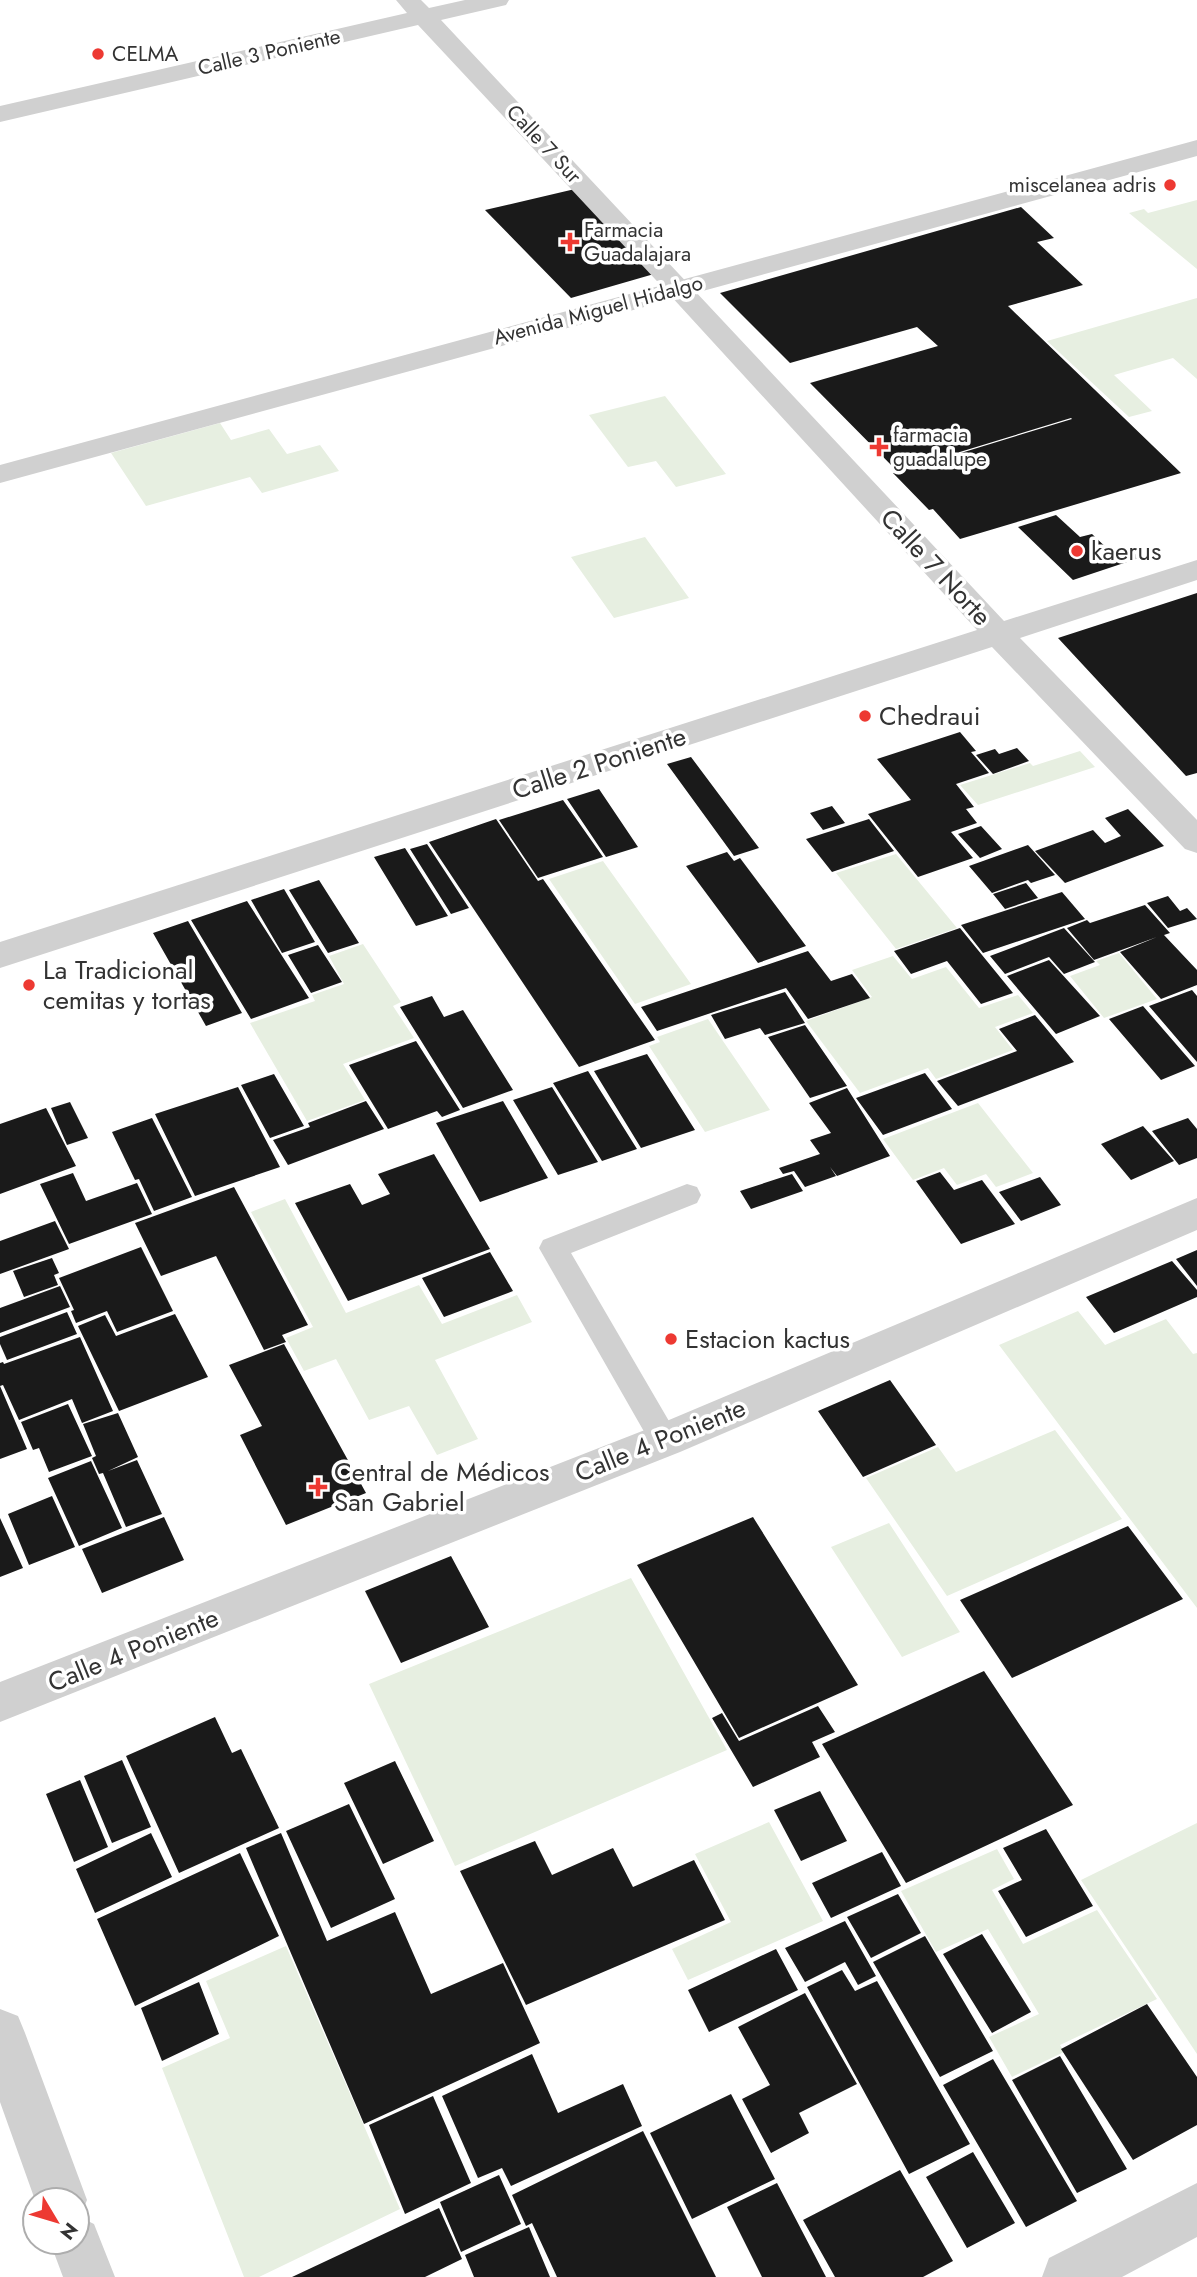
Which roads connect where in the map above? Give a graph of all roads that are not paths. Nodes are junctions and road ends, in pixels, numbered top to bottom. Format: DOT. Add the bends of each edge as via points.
graph roads {
  1 [pos="497,0"];
  2 [pos="416,8"];
  3 [pos="0,114"];
  4 [pos="1197,148"];
  5 [pos="679,288"];
  6 [pos="0,474"];
  7 [pos="1197,570"];
  8 [pos="998,635"];
  9 [pos="1197,841"];
  10 [pos="0,955"];
  11 [pos="687,1195"];
  12 [pos="1197,1213"];
  13 [pos="665,1440"];
  14 [pos="0,1702"];
  15 [pos="0,2033"];
  16 [pos="56,2186"];
  17 [pos="1197,2209"];
  18 [pos="81,2256"];
  19 [pos="89,2277"];
  20 [pos="1068,2277"];
  1 -- 2 [label="street, Calle 3 Poniente"];
  2 -- 3 [label="street, Calle 3 Poniente"];
  2 -- 5 [label="street, Calle 7 Sur"];
  4 -- 5 [label="street, Avenida Miguel Hidalgo"];
  5 -- 6 [label="street, Avenida Miguel Hidalgo"];
  5 -- 8 [label="street, Calle 7 Norte"];
  7 -- 8 [label="street, Calle 2 Poniente"];
  8 -- 9 [label="street, Calle 7 Norte"];
  8 -- 10 [label="street, Calle 2 Poniente"];
  11 -- 13 [label="lane" via="553,1248"];
  12 -- 13 [label="street, Calle 4 Poniente"];
  13 -- 14 [label="street, Calle 4 Poniente"];
  15 -- 16 [label="street"];
  17 -- 20 [label="street"];
  18 -- 19 [label="street"];
}
